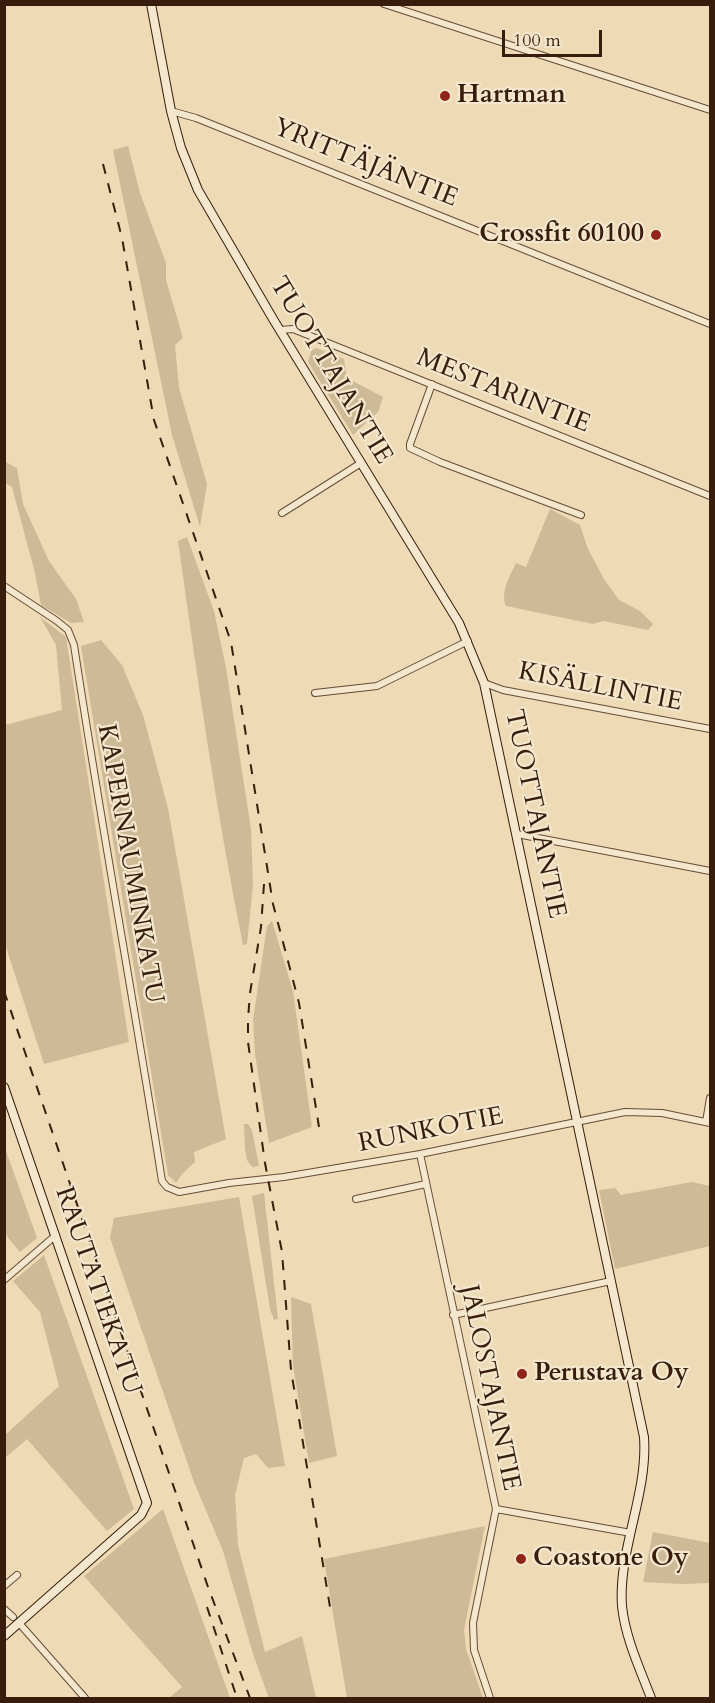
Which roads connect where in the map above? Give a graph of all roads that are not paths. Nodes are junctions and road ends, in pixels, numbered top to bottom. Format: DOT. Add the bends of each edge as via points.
graph roads {
  1 [pos="151,4"];
  2 [pos="384,4"];
  3 [pos="711,110"];
  4 [pos="171,111"];
  5 [pos="711,324"];
  6 [pos="280,330"];
  7 [pos="432,384"];
  8 [pos="362,463"];
  9 [pos="711,496"];
  10 [pos="282,513"];
  11 [pos="581,515"];
  12 [pos="4,586"];
  13 [pos="468,641"];
  14 [pos="484,683"];
  15 [pos="315,693"];
  16 [pos="711,729"];
  17 [pos="517,834"];
  18 [pos="711,871"];
  19 [pos="4,1087"];
  20 [pos="711,1098"];
  21 [pos="577,1121"];
  22 [pos="708,1122"];
  23 [pos="420,1154"];
  24 [pos="162,1181"];
  25 [pos="426,1184"];
  26 [pos="356,1199"];
  27 [pos="56,1235"];
  28 [pos="4,1280"];
  29 [pos="611,1281"];
  30 [pos="453,1315"];
  31 [pos="496,1509"];
  32 [pos="631,1533"];
  33 [pos="17,1575"];
  34 [pos="4,1586"];
  35 [pos="4,1609"];
  36 [pos="16,1620"];
  37 [pos="4,1636"];
  38 [pos="86,1698"];
  39 [pos="490,1698"];
  40 [pos="651,1698"];
  1 -- 4 [label="street, TUOTTAJANTIE"];
  2 -- 3 [label="street"];
  4 -- 5 [label="street, YRITTÄJÄNTIE"];
  4 -- 6 [label="street, TUOTTAJANTIE" via="198,190"];
  6 -- 7 [label="street, MESTARINTIE" via="293,329"];
  6 -- 8 [label="street, TUOTTAJANTIE"];
  7 -- 9 [label="street, MESTARINTIE"];
  7 -- 11 [label="street" via="410,448"];
  8 -- 10 [label="street"];
  8 -- 13 [label="street, TUOTTAJANTIE"];
  12 -- 24 [label="street, KAPERNAUMINKATU" via="68,630 74,645"];
  13 -- 14 [label="street, TUOTTAJANTIE"];
  13 -- 15 [label="street" via="377,686"];
  14 -- 16 [label="street, KISÄLLINTIE" via="503,690"];
  14 -- 17 [label="street, TUOTTAJANTIE"];
  17 -- 18 [label="street"];
  17 -- 21 [label="street, TUOTTAJANTIE"];
  19 -- 27 [label="street, RAUTATIEKATU"];
  20 -- 22 [label="street"];
  21 -- 22 [label="street, RUNKOTIE" via="645,1112"];
  21 -- 23 [label="street, RUNKOTIE"];
  21 -- 29 [label="street, TUOTTAJANTIE"];
  23 -- 24 [label="street, RUNKOTIE" via="179,1192"];
  23 -- 25 [label="street, JALOSTAJANTIE"];
  25 -- 26 [label="street"];
  25 -- 30 [label="street, JALOSTAJANTIE"];
  27 -- 28 [label="street"];
  27 -- 36 [label="street, RAUTATIEKATU" via="147,1503 145,1510"];
  29 -- 30 [label="street"];
  29 -- 32 [label="street, TUOTTAJANTIE" via="644,1437 645,1455"];
  30 -- 31 [label="street, JALOSTAJANTIE"];
  31 -- 32 [label="street"];
  31 -- 39 [label="street, JALOSTAJANTIE" via="473,1623 474,1650"];
  32 -- 40 [label="street, TUOTTAJANTIE" via="622,1606"];
  33 -- 34 [label="street"];
  35 -- 36 [label="street"];
  36 -- 37 [label="street"];
  36 -- 38 [label="street"];
}
